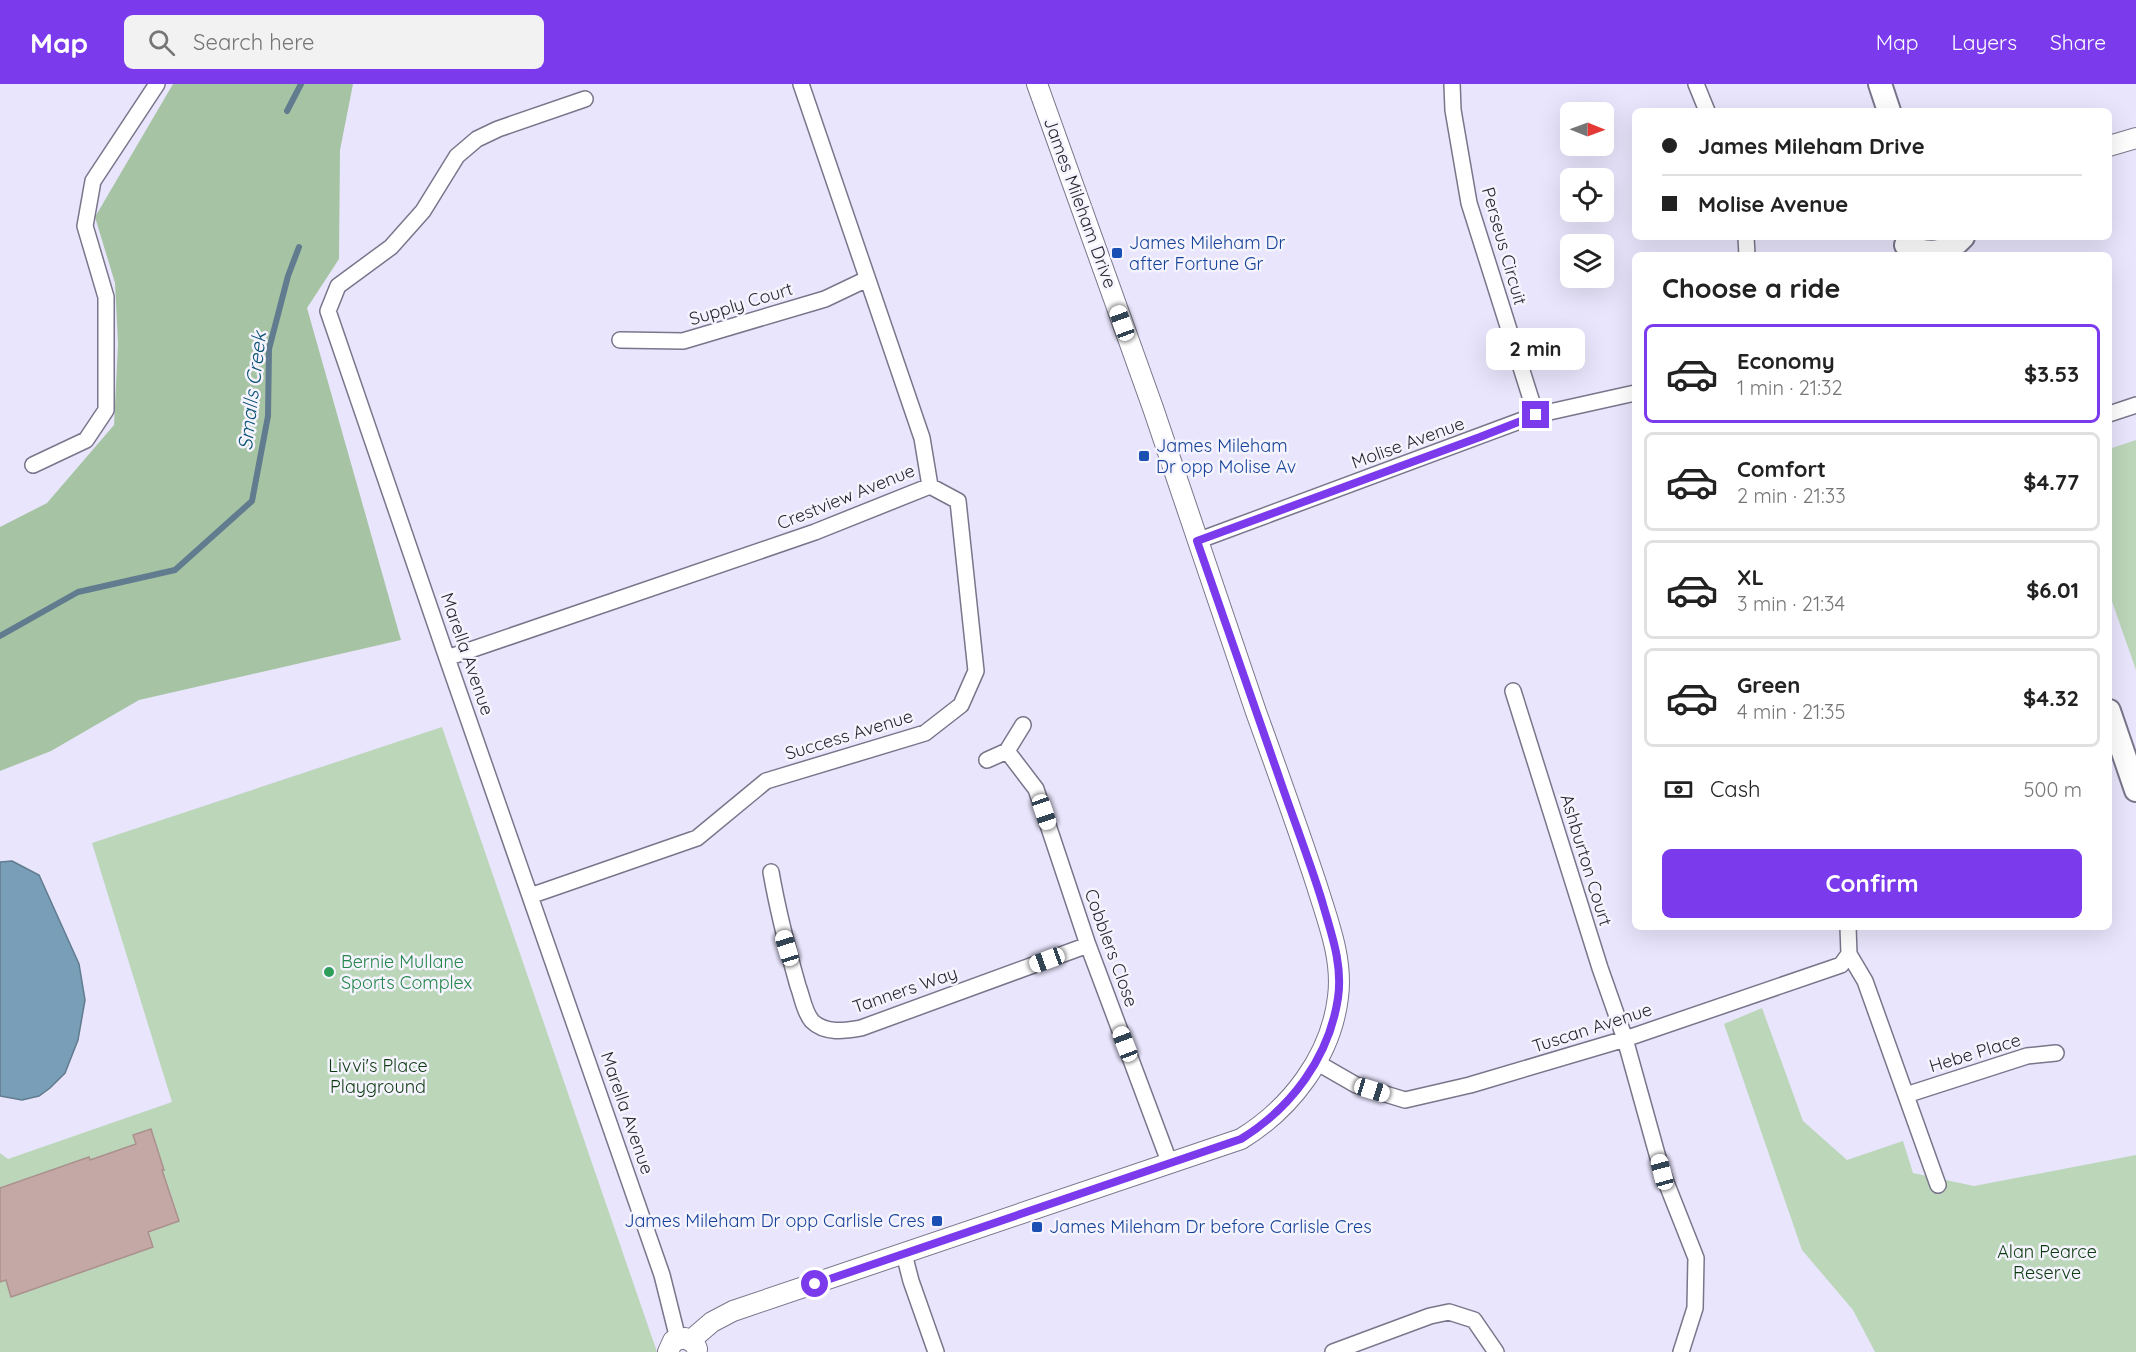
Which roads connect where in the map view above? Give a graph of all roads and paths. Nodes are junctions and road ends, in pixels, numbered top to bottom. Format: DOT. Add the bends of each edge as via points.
graph roads {
  1 [pos="156,84"];
  2 [pos="801,84"];
  3 [pos="1037,84"];
  4 [pos="1452,84"];
  5 [pos="1696,84"];
  6 [pos="1880,84"];
  7 [pos="585,99"];
  8 [pos="1706,108"];
  9 [pos="1888,108"];
  10 [pos="2136,138"];
  11 [pos="2112,145"];
  12 [pos="1959,240"];
  13 [pos="1907,246"];
  14 [pos="1934,252"];
  15 [pos="1934,252"];
  16 [pos="867,279"];
  17 [pos="620,340"];
  18 [pos="1632,394"];
  19 [pos="2136,405"];
  20 [pos="2112,413"];
  21 [pos="1536,415"];
  22 [pos="33,465"];
  23 [pos="930,486"];
  24 [pos="1197,541"];
  25 [pos="447,658"];
  26 [pos="1513,691"];
  27 [pos="2112,720"];
  28 [pos="1023,725"];
  29 [pos="1007,751"];
  30 [pos="987,760"];
  31 [pos="2136,790"];
  32 [pos="771,872"];
  33 [pos="530,896"];
  34 [pos="1848,930"];
  35 [pos="1088,945"];
  36 [pos="1849,954"];
  37 [pos="1625,1039"];
  38 [pos="2056,1053"];
  39 [pos="1316,1062"];
  40 [pos="1906,1095"];
  41 [pos="1170,1164"];
  42 [pos="1938,1185"];
  43 [pos="904,1254"];
  44 [pos="684,1346"];
  45 [pos="936,1352"];
  46 [pos="1333,1352"];
  47 [pos="1496,1352"];
  48 [pos="1681,1352"];
  1 -- 22 [label="street" via="93,182 86,226 106,297 105,410 86,440"];
  2 -- 16 [label="street, Crestview Avenue"];
  3 -- 24 [label="street, James Mileham Drive"];
  4 -- 21 [label="street, Perseus Circuit" via="1469,203"];
  5 -- 8 [label="street"];
  6 -- 9 [label="main road"];
  7 -- 25 [label="street, Marella Avenue" via="477,139 457,156 423,211 391,247 338,286 328,311"];
  10 -- 11 [label="street"];
  12 -- 14 [label="main road" via="1948,249"];
  13 -- 15 [label="main road"];
  16 -- 17 [label="street, Supply Court" via="825,299 683,341"];
  16 -- 23 [label="street, Crestview Avenue" via="922,438"];
  18 -- 21 [label="street, Molise Avenue"];
  19 -- 20 [label="street"];
  21 -- 24 [label="street, Molise Avenue"];
  23 -- 25 [label="street, Crestview Avenue" via="815,532"];
  23 -- 33 [label="street, Success Avenue" via="958,501 976,671 961,705 925,732 766,782 697,838"];
  24 -- 39 [label="street, James Mileham Drive" via="1335,944 1338,998"];
  25 -- 33 [label="street, Marella Avenue"];
  26 -- 37 [label="street, Ashburton Court"];
  27 -- 31 [label="main road"];
  28 -- 29 [label="street"];
  29 -- 30 [label="street"];
  29 -- 35 [label="street, Cobblers Close" via="1036,789"];
  32 -- 35 [label="street, Tanners Way" via="781,929 804,1006 812,1021 824,1028 861,1028"];
  33 -- 44 [label="street, Marella Avenue"];
  34 -- 36 [label="street"];
  35 -- 41 [label="street, Cobblers Close"];
  36 -- 37 [label="street, Tuscan Avenue" via="1841,965"];
  36 -- 40 [label="street" via="1865,981"];
  37 -- 39 [label="street, Tuscan Avenue" via="1492,1079 1405,1100 1356,1085"];
  37 -- 48 [label="street, Ashburton Court" via="1662,1172 1696,1258 1695,1308"];
  38 -- 40 [label="street, Hebe Place" via="2027,1056"];
  39 -- 41 [label="street, James Mileham Drive" via="1295,1094 1257,1130 1222,1147"];
  40 -- 42 [label="street"];
  41 -- 43 [label="street, James Mileham Drive"];
  43 -- 44 [label="street, James Mileham Drive" via="733,1311 712,1322"];
  43 -- 45 [label="street"];
  46 -- 47 [label="street" via="1449,1312 1474,1320"];
}
